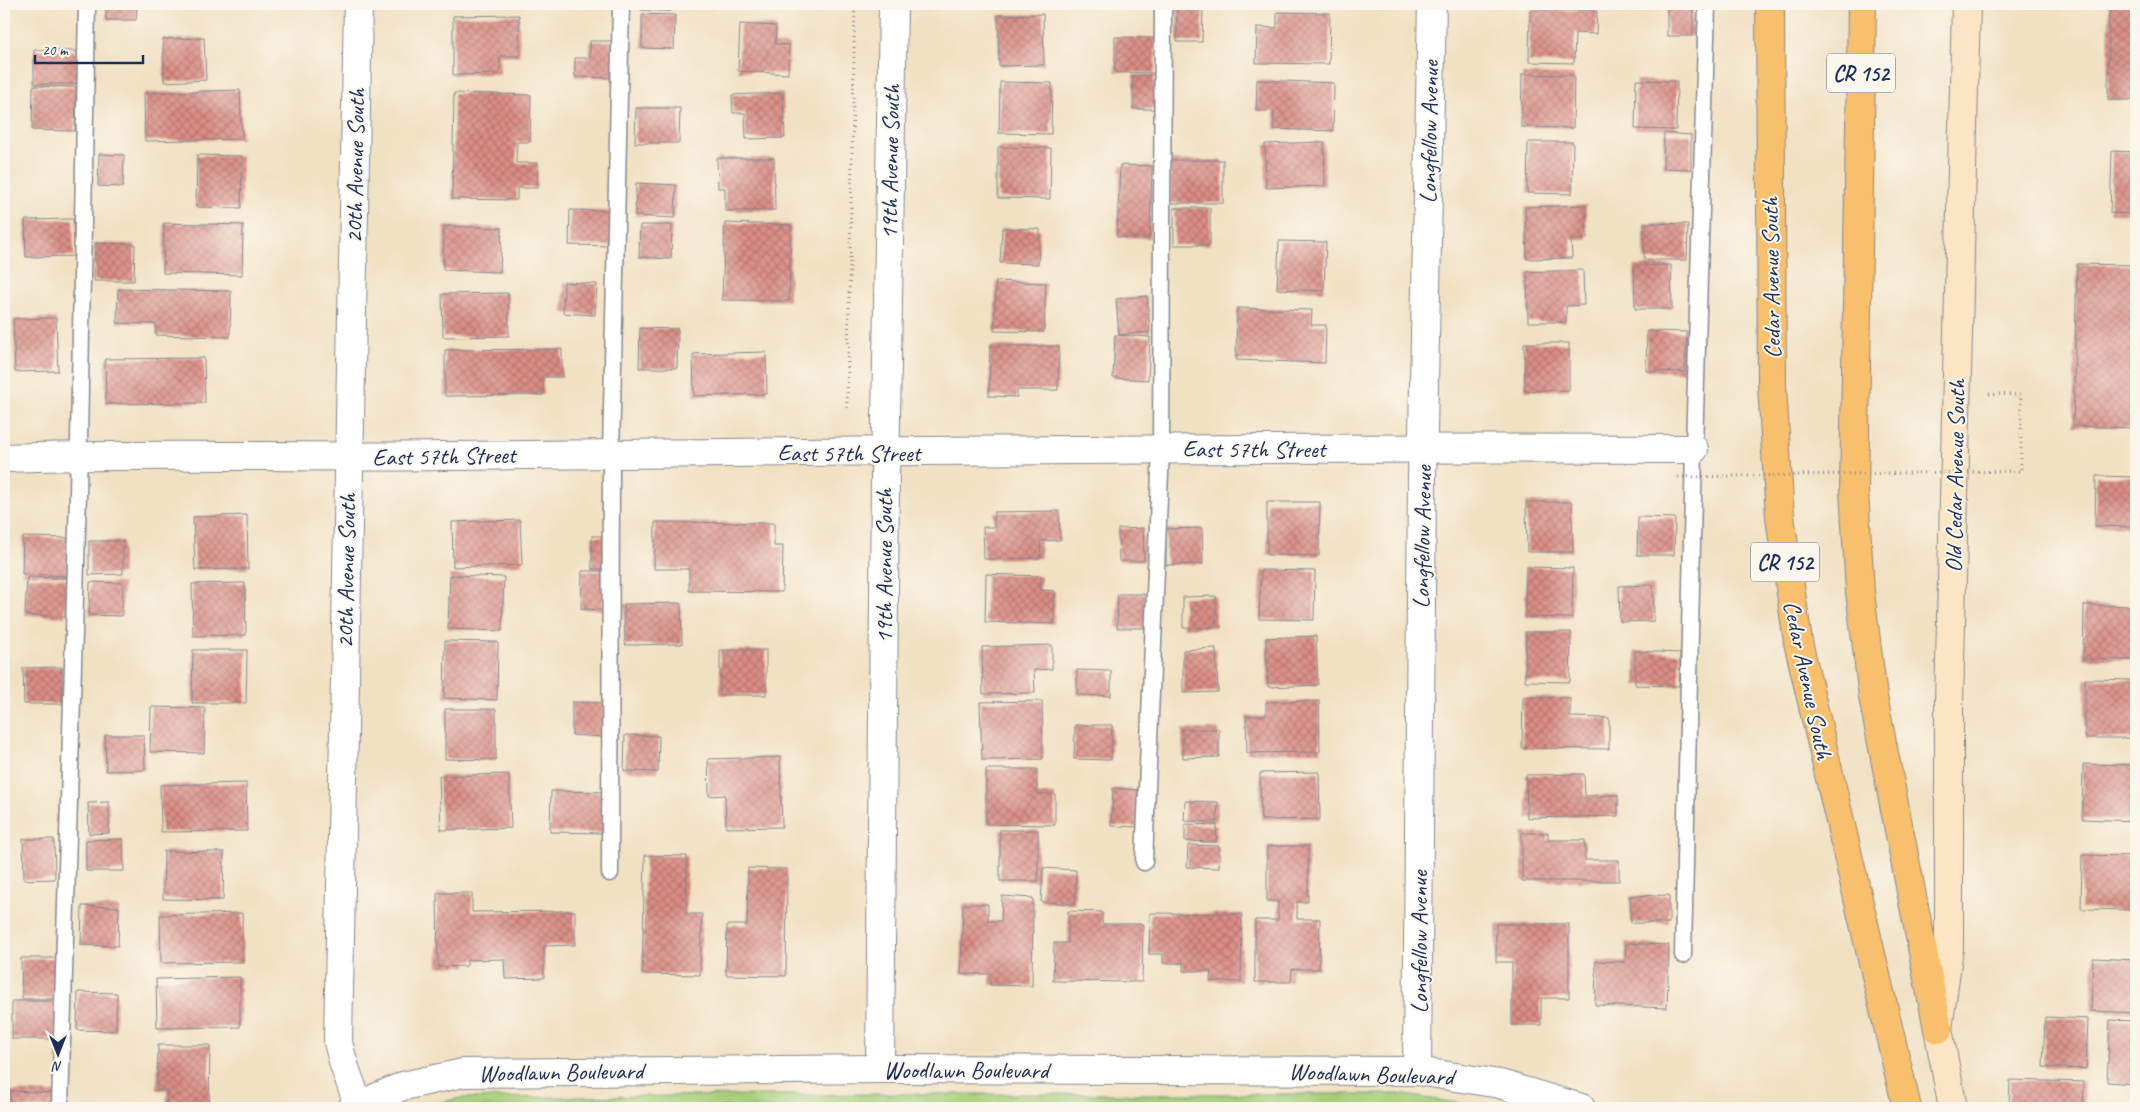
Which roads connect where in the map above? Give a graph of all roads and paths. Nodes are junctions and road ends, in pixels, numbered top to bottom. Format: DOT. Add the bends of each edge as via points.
graph roads {
  1 [pos="86,4"];
  2 [pos="358,4"];
  3 [pos="621,4"];
  4 [pos="856,4"];
  5 [pos="893,4"];
  6 [pos="1163,4"];
  7 [pos="1432,4"];
  8 [pos="1707,4"];
  9 [pos="1770,4"];
  10 [pos="1862,4"];
  11 [pos="1879,4"];
  12 [pos="1966,4"];
  13 [pos="1860,142"];
  14 [pos="1989,394"];
  15 [pos="847,408"];
  16 [pos="1423,448"];
  17 [pos="1161,449"];
  18 [pos="1694,449"];
  19 [pos="885,452"];
  20 [pos="611,454"];
  21 [pos="78,455"];
  22 [pos="348,457"];
  23 [pos="4,458"];
  24 [pos="1678,477"];
  25 [pos="1144,862"];
  26 [pos="610,873"];
  27 [pos="1683,955"];
  28 [pos="1938,1029"];
  29 [pos="880,1069"];
  30 [pos="1417,1071"];
  31 [pos="355,1106"];
  32 [pos="60,1108"];
  33 [pos="1581,1108"];
  34 [pos="1906,1108"];
  35 [pos="1953,1108"];
  1 -- 21 [label="lane"];
  2 -- 22 [label="street, 20th Avenue South"];
  3 -- 20 [label="lane"];
  4 -- 15 [label="path"];
  5 -- 19 [label="street, 19th Avenue South"];
  6 -- 17 [label="lane"];
  7 -- 16 [label="street, Longfellow Avenue"];
  8 -- 18 [label="lane"];
  9 -- 34 [label="highway, Cedar Avenue South / CR 152" via="1772,386 1780,517 1798,642"];
  10 -- 13 [label="highway, CR 152"];
  11 -- 13 [label="highway"];
  12 -- 28 [label="street, Old Cedar Avenue South" via="1949,703 1949,948"];
  13 -- 28 [label="highway, CR 152" via="1854,491 1860,592 1873,697"];
  14 -- 24 [label="path, bridge" via="2021,395 2021,471"];
  16 -- 17 [label="street, East 57th Street"];
  16 -- 18 [label="street, East 57th Street"];
  16 -- 30 [label="street, Longfellow Avenue"];
  17 -- 19 [label="street, East 57th Street"];
  17 -- 25 [label="lane"];
  18 -- 27 [label="lane"];
  19 -- 20 [label="street, East 57th Street"];
  19 -- 29 [label="street, 19th Avenue South"];
  20 -- 22 [label="street, East 57th Street"];
  20 -- 26 [label="lane"];
  21 -- 22 [label="street, East 57th Street"];
  21 -- 23 [label="street, East 57th Street"];
  21 -- 32 [label="lane"];
  22 -- 31 [label="street, 20th Avenue South" via="338,1042"];
  28 -- 35 [label="street, CR 152"];
  29 -- 30 [label="street, Woodlawn Boulevard"];
  29 -- 31 [label="street, Woodlawn Boulevard" via="463,1073 402,1086"];
  30 -- 33 [label="street, Woodlawn Boulevard" via="1500,1084"];
}
